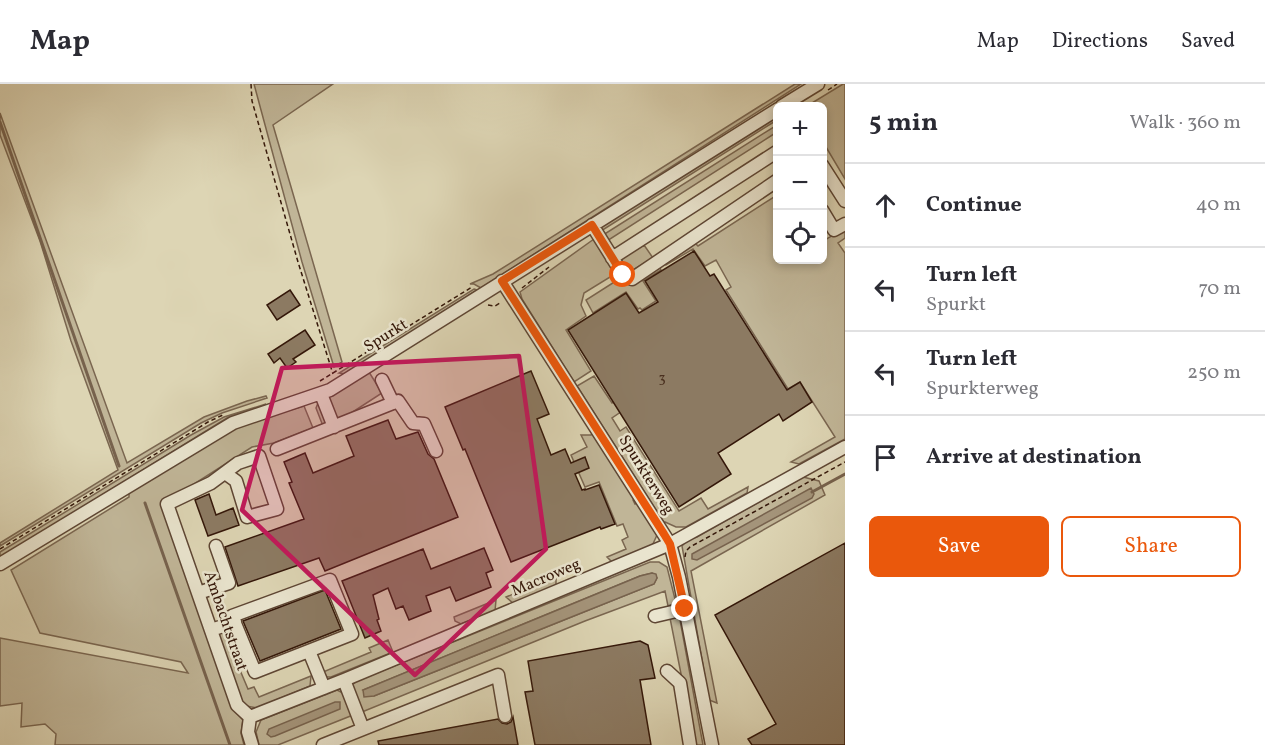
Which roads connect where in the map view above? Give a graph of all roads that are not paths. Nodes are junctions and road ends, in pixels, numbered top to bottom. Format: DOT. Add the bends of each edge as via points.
graph roads {
  1 [pos="818,84"];
  2 [pos="789,102"];
  3 [pos="773,112"];
  4 [pos="773,154"];
  5 [pos="827,173"];
  6 [pos="773,183"];
  7 [pos="845,201"];
  8 [pos="827,218"];
  9 [pos="845,224"];
  10 [pos="592,225"];
  11 [pos="612,258"];
  12 [pos="502,281"];
  13 [pos="382,380"];
  14 [pos="321,394"];
  15 [pos="393,403"];
  16 [pos="334,427"];
  17 [pos="845,447"];
  18 [pos="277,449"];
  19 [pos="436,451"];
  20 [pos="225,473"];
  21 [pos="670,544"];
  22 [pos="216,546"];
  23 [pos="0,564"];
  24 [pos="198,593"];
  25 [pos="685,609"];
  26 [pos="655,616"];
  27 [pos="235,622"];
  28 [pos="211,630"];
  29 [pos="309,651"];
  30 [pos="667,671"];
  31 [pos="344,680"];
  32 [pos="324,688"];
  33 [pos="505,716"];
  34 [pos="250,717"];
  35 [pos="363,729"];
  36 [pos="252,745"];
  37 [pos="322,745"];
  38 [pos="690,745"];
  39 [pos="712,745"];
  1 -- 2 [label="street"];
  3 -- 10 [label="street, Spurkt"];
  4 -- 11 [label="street"];
  5 -- 7 [label="street"];
  6 -- 11 [label="street" via="632,279 623,275"];
  8 -- 9 [label="street" via="834,230"];
  10 -- 11 [label="street"];
  10 -- 12 [label="street, Spurkt"];
  12 -- 14 [label="street, Spurkt"];
  12 -- 21 [label="street, Spurkterweg"];
  13 -- 15 [label="street"];
  14 -- 16 [label="street"];
  14 -- 23 [label="street, Spurkt" via="233,423"];
  15 -- 16 [label="street"];
  15 -- 19 [label="street" via="398,400 412,423 424,424"];
  16 -- 18 [label="street"];
  17 -- 21 [label="street, Macroweg"];
  20 -- 20 [label="street" via="238,463 259,456 277,509 247,517 236,481"];
  20 -- 24 [label="street, Ambachtstraat" via="167,504"];
  21 -- 25 [label="street, Spurkterweg"];
  21 -- 31 [label="street, Macroweg"];
  22 -- 24 [label="street" via="229,583"];
  24 -- 28 [label="street, Ambachtstraat"];
  25 -- 26 [label="street"];
  25 -- 39 [label="street, Spurkterweg"];
  27 -- 28 [label="street"];
  27 -- 29 [label="street" via="255,672"];
  27 -- 29 [label="street" via="232,616 330,580 352,634"];
  28 -- 34 [label="street, Ambachtstraat" via="237,705"];
  29 -- 32 [label="street"];
  30 -- 38 [label="street" via="680,683"];
  31 -- 32 [label="street, Macroweg"];
  31 -- 35 [label="street"];
  32 -- 34 [label="street, Macroweg"];
  33 -- 35 [label="street" via="498,675"];
  34 -- 36 [label="street" via="248,732"];
  35 -- 37 [label="street"];
}
